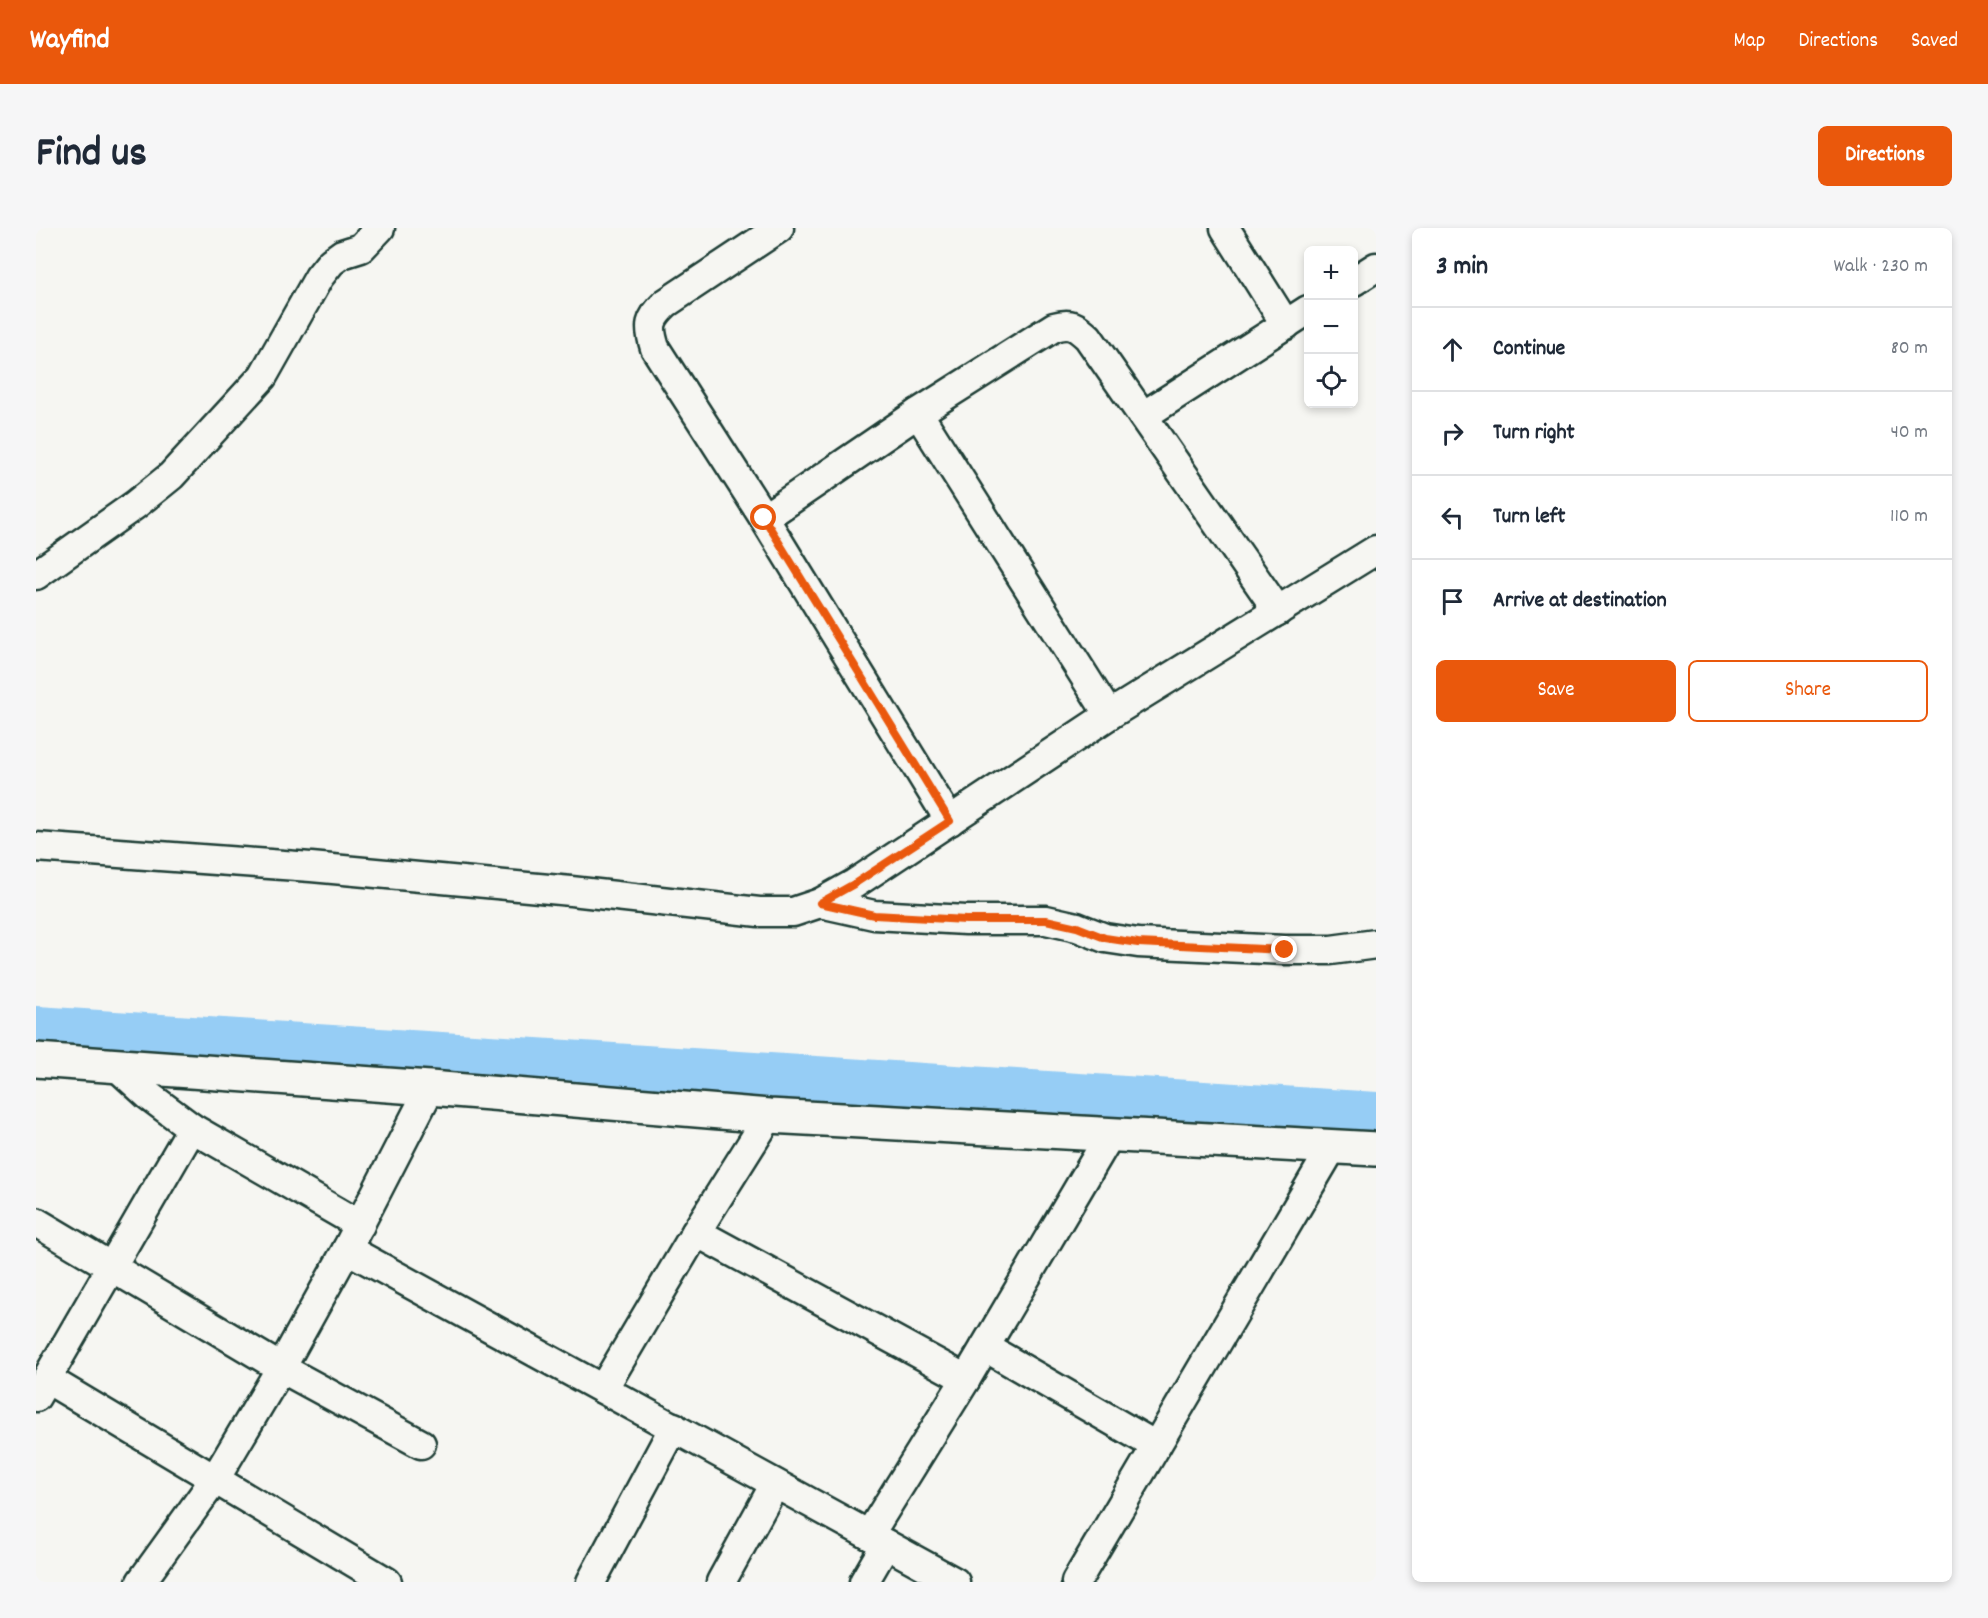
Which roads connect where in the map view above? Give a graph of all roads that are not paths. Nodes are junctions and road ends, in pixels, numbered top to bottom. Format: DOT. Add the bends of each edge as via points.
graph roads {
  1 [pos="380,228"];
  2 [pos="778,228"];
  3 [pos="1225,228"];
  4 [pos="1376,267"];
  5 [pos="1358,278"];
  6 [pos="1297,318"];
  7 [pos="918,413"];
  8 [pos="1143,416"];
  9 [pos="764,518"];
  10 [pos="1376,550"];
  11 [pos="36,575"];
  12 [pos="1278,611"];
  13 [pos="1109,715"];
  14 [pos="950,821"];
  15 [pos="36,847"];
  16 [pos="820,903"];
  17 [pos="1376,944"];
  18 [pos="36,1060"];
  19 [pos="114,1064"];
  20 [pos="430,1088"];
  21 [pos="769,1116"];
  22 [pos="192,1128"];
  23 [pos="1110,1135"];
  24 [pos="1333,1146"];
  25 [pos="1376,1149"];
  26 [pos="36,1222"];
  27 [pos="696,1232"];
  28 [pos="353,1237"];
  29 [pos="110,1268"];
  30 [pos="985,1347"];
  31 [pos="281,1368"];
  32 [pos="966,1379"];
  33 [pos="41,1388"];
  34 [pos="603,1389"];
  35 [pos="675,1427"];
  36 [pos="421,1444"];
  37 [pos="1156,1446"];
  38 [pos="215,1479"];
  39 [pos="775,1484"];
  40 [pos="878,1539"];
  41 [pos="141,1582"];
  42 [pos="387,1582"];
  43 [pos="591,1582"];
  44 [pos="721,1582"];
  45 [pos="864,1582"];
  46 [pos="955,1582"];
  47 [pos="1076,1582"];
  1 -- 11 [label="street" via="361,248 331,262 263,376 171,476"];
  2 -- 9 [label="street" via="666,303 654,315 650,331 655,348"];
  3 -- 6 [label="street"];
  4 -- 5 [label="street"];
  6 -- 8 [label="street"];
  7 -- 8 [label="street" via="1054,327 1065,324 1077,327 1088,337"];
  7 -- 9 [label="street"];
  7 -- 13 [label="street"];
  8 -- 12 [label="street"];
  9 -- 14 [label="street"];
  10 -- 12 [label="street"];
  12 -- 13 [label="street"];
  13 -- 14 [label="street"];
  14 -- 16 [label="street"];
  15 -- 16 [label="street" via="335,869 759,912 793,912"];
  16 -- 17 [label="street" via="874,915 1046,920 1105,938 1138,943 1285,950 1331,950"];
  18 -- 19 [label="street"];
  19 -- 20 [label="street"];
  19 -- 22 [label="street"];
  20 -- 21 [label="street"];
  20 -- 28 [label="street"];
  21 -- 23 [label="street"];
  21 -- 27 [label="street"];
  22 -- 28 [label="street"];
  22 -- 29 [label="street"];
  23 -- 24 [label="street"];
  23 -- 30 [label="street"];
  24 -- 25 [label="street"];
  24 -- 37 [label="street"];
  26 -- 29 [label="street"];
  27 -- 32 [label="street"];
  27 -- 34 [label="street"];
  28 -- 31 [label="street"];
  28 -- 34 [label="street"];
  29 -- 31 [label="street"];
  29 -- 33 [label="street"];
  30 -- 32 [label="street"];
  30 -- 37 [label="street"];
  31 -- 36 [label="street"];
  31 -- 38 [label="street"];
  32 -- 40 [label="street"];
  33 -- 38 [label="street"];
  34 -- 35 [label="street"];
  35 -- 39 [label="street"];
  35 -- 43 [label="street"];
  37 -- 47 [label="street"];
  38 -- 41 [label="street"];
  38 -- 42 [label="street"];
  39 -- 40 [label="street"];
  39 -- 44 [label="street"];
  40 -- 45 [label="street"];
  40 -- 46 [label="street"];
}
